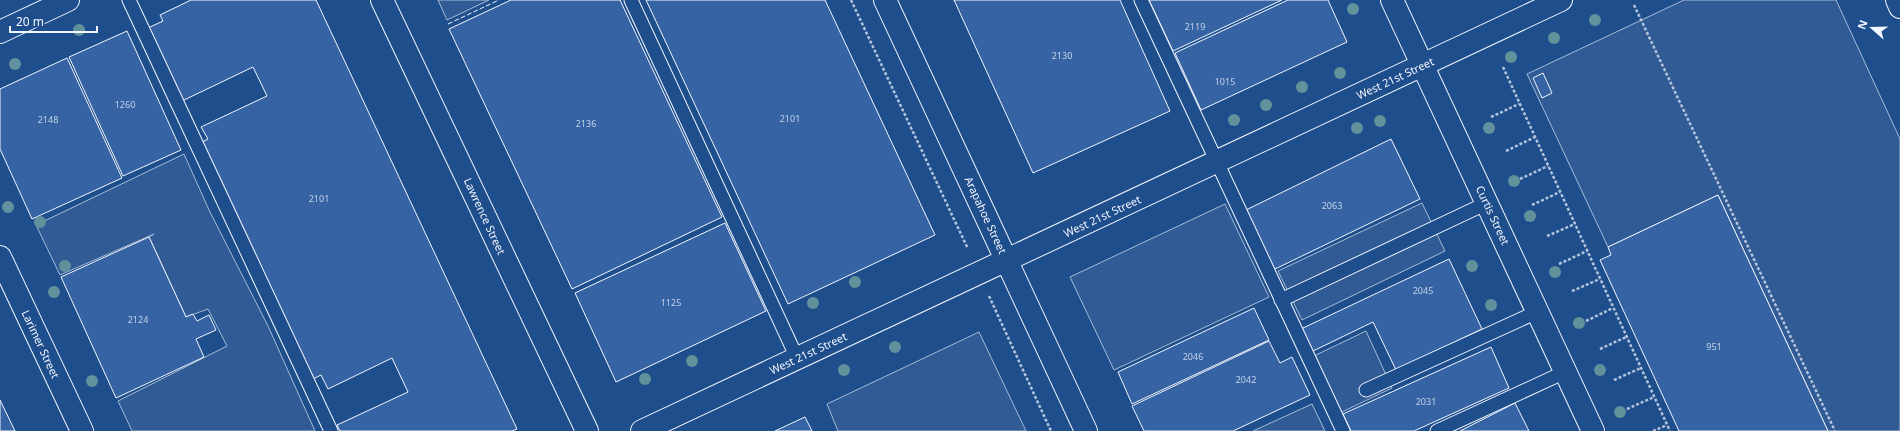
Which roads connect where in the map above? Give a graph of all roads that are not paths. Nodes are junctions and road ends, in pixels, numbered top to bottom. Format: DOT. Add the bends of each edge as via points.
graph roads {
  1 [pos="68,0"];
  2 [pos="129,0"];
  3 [pos="382,0"];
  4 [pos="631,0"];
  5 [pos="886,0"];
  6 [pos="1141,0"];
  7 [pos="1392,0"];
  8 [pos="1562,0"];
  9 [pos="1897,0"];
  10 [pos="1900,7"];
  11 [pos="0,32"];
  12 [pos="1423,65"];
  13 [pos="1217,162"];
  14 [pos="1487,203"];
  15 [pos="0,257"];
  16 [pos="1006,260"];
  17 [pos="1281,300"];
  18 [pos="1538,312"];
  19 [pos="797,358"];
  20 [pos="1565,372"];
  21 [pos="1366,390"];
  22 [pos="82,431"];
  23 [pos="331,431"];
  24 [pos="587,431"];
  25 [pos="642,431"];
  26 [pos="1086,431"];
  27 [pos="1343,431"];
  28 [pos="1437,431"];
  29 [pos="1593,431"];
  1 -- 11 [label="street"];
  2 -- 23 [label="lane"];
  3 -- 24 [label="street, Lawrence Street"];
  4 -- 19 [label="lane"];
  5 -- 16 [label="street, Arapahoe Street"];
  6 -- 13 [label="lane"];
  7 -- 12 [label="street, Curtis Street"];
  8 -- 12 [label="street, West 21st Street"];
  9 -- 10 [label="street"];
  12 -- 13 [label="street, West 21st Street"];
  12 -- 14 [label="street, Curtis Street"];
  13 -- 16 [label="street, West 21st Street"];
  13 -- 17 [label="lane"];
  14 -- 17 [label="lane"];
  14 -- 18 [label="street, Curtis Street"];
  15 -- 22 [label="street, Larimer Street"];
  16 -- 19 [label="street, West 21st Street"];
  16 -- 26 [label="street, Arapahoe Street"];
  17 -- 27 [label="lane"];
  18 -- 20 [label="street, Curtis Street"];
  18 -- 21 [label="lane"];
  19 -- 25 [label="street, West 21st Street"];
  20 -- 28 [label="lane"];
  20 -- 29 [label="street, Curtis Street"];
}
